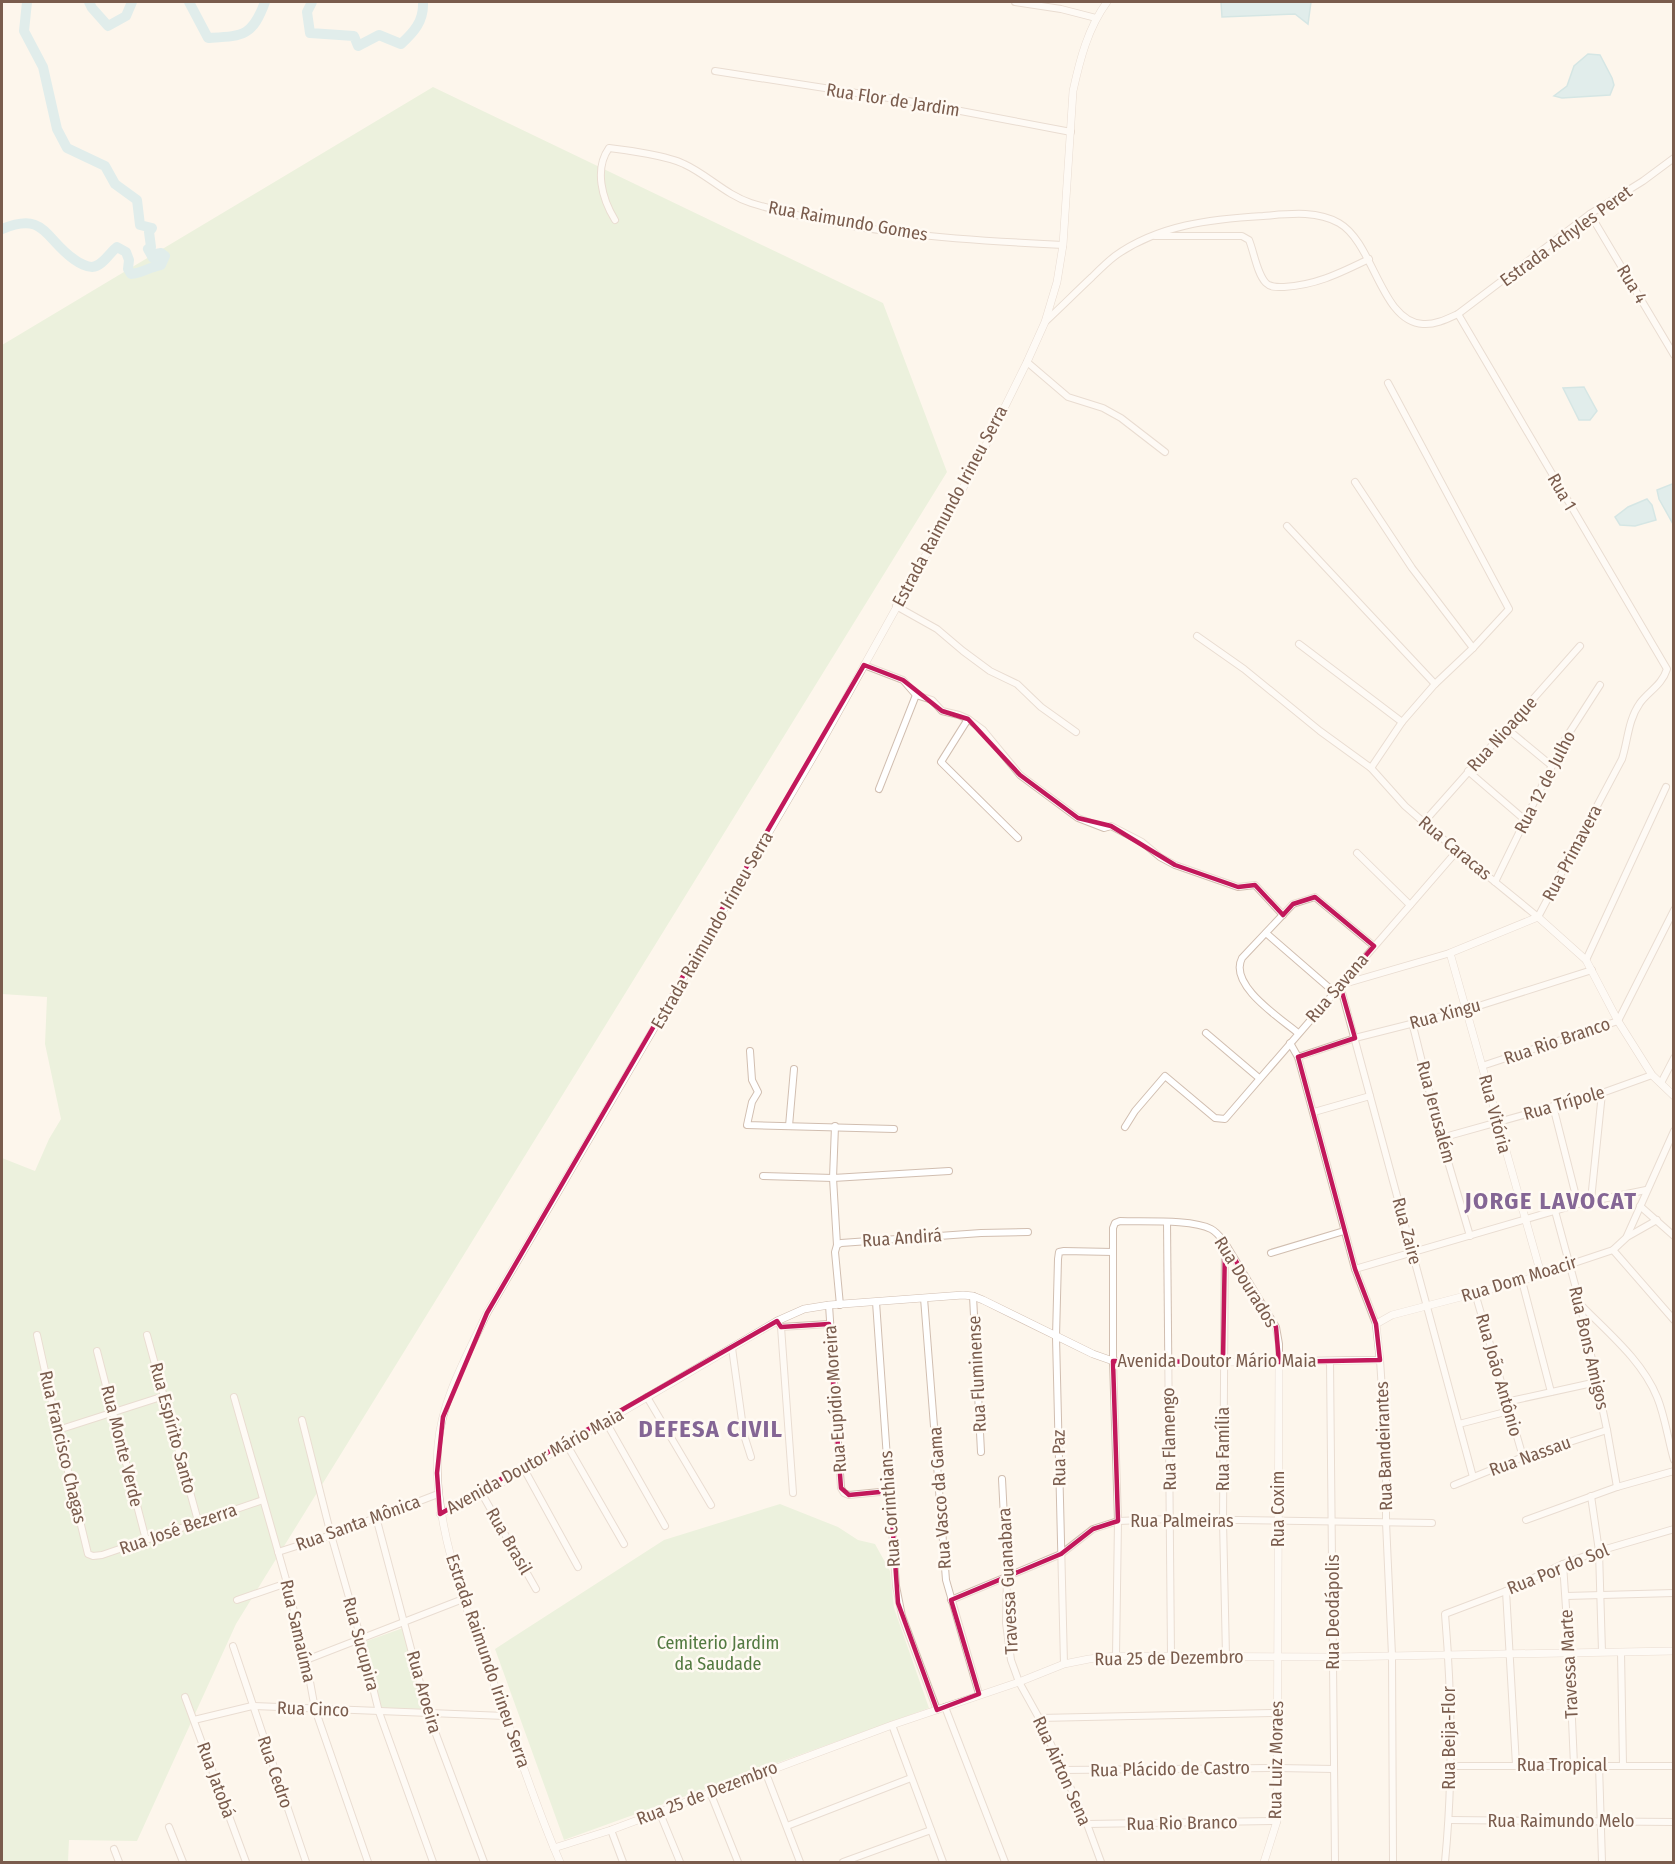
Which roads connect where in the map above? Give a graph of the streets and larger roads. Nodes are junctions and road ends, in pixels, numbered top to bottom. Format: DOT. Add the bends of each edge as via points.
graph roads {
  1 [pos="1015,2"];
  2 [pos="1107,2"];
  3 [pos="1096,18"];
  4 [pos="716,71"];
  5 [pos="1071,132"];
  6 [pos="1674,158"];
  7 [pos="1590,214"];
  8 [pos="615,220"];
  9 [pos="1152,236"];
  10 [pos="1063,245"];
  11 [pos="1369,259"];
  12 [pos="1458,314"];
  13 [pos="1045,322"];
  14 [pos="1674,355"];
  15 [pos="1027,362"];
  16 [pos="1388,383"];
  17 [pos="1165,452"];
  18 [pos="1355,482"];
  19 [pos="1287,526"];
  20 [pos="896,606"];
  21 [pos="1197,636"];
  22 [pos="1299,644"];
  23 [pos="1580,646"];
  24 [pos="1473,648"];
  25 [pos="864,665"];
  26 [pos="1667,669"];
  27 [pos="1435,684"];
  28 [pos="1600,684"];
  29 [pos="916,695"];
  30 [pos="968,719"];
  31 [pos="1402,722"];
  32 [pos="1506,728"];
  33 [pos="1076,732"];
  34 [pos="1552,766"];
  35 [pos="1371,768"];
  36 [pos="1468,771"];
  37 [pos="1665,787"];
  38 [pos="879,789"];
  39 [pos="1525,820"];
  40 [pos="1424,822"];
  41 [pos="1018,838"];
  42 [pos="1457,851"];
  43 [pos="1357,853"];
  44 [pos="1495,882"];
  45 [pos="1410,905"];
  46 [pos="1674,910"];
  47 [pos="1283,915"];
  48 [pos="1538,916"];
  49 [pos="1266,933"];
  50 [pos="1374,946"];
  51 [pos="1450,953"];
  52 [pos="1586,960"];
  53 [pos="1592,969"];
  54 [pos="1340,985"];
  55 [pos="1334,992"];
  56 [pos="1466,1010"];
  57 [pos="1618,1021"];
  58 [pos="1412,1022"];
  59 [pos="1206,1033"];
  60 [pos="1298,1033"];
  61 [pos="1355,1038"];
  62 [pos="1290,1043"];
  63 [pos="750,1051"];
  64 [pos="1298,1057"];
  65 [pos="1674,1058"];
  66 [pos="1482,1066"];
  67 [pos="794,1069"];
  68 [pos="1652,1075"];
  69 [pos="1259,1078"];
  70 [pos="1661,1083"];
  71 [pos="1602,1092"];
  72 [pos="1370,1096"];
  73 [pos="1674,1096"];
  74 [pos="1553,1106"];
  75 [pos="1314,1112"];
  76 [pos="1497,1122"];
  77 [pos="789,1126"];
  78 [pos="834,1126"];
  79 [pos="1125,1127"];
  80 [pos="894,1129"];
  81 [pos="1674,1131"];
  82 [pos="1441,1138"];
  83 [pos="949,1171"];
  84 [pos="763,1176"];
  85 [pos="833,1178"];
  86 [pos="1647,1190"];
  87 [pos="1591,1200"];
  88 [pos="1578,1204"];
  89 [pos="1640,1206"];
  90 [pos="1555,1211"];
  91 [pos="1526,1220"];
  92 [pos="1657,1220"];
  93 [pos="1167,1222"];
  94 [pos="1344,1231"];
  95 [pos="1028,1232"];
  96 [pos="1470,1236"];
  97 [pos="1674,1236"];
  98 [pos="1627,1237"];
  99 [pos="1225,1243"];
  100 [pos="837,1245"];
  101 [pos="1613,1250"];
  102 [pos="1113,1252"];
  103 [pos="1413,1252"];
  104 [pos="1271,1253"];
  105 [pos="1569,1264"];
  106 [pos="1355,1269"];
  107 [pos="1541,1274"];
  108 [pos="1522,1281"];
  109 [pos="1475,1293"];
  110 [pos="973,1296"];
  111 [pos="924,1298"];
  112 [pos="876,1302"];
  113 [pos="1580,1303"];
  114 [pos="829,1305"];
  115 [pos="840,1305"];
  116 [pos="1427,1305"];
  117 [pos="1674,1320"];
  118 [pos="779,1324"];
  119 [pos="829,1324"];
  120 [pos="1376,1324"];
  121 [pos="37,1335"];
  122 [pos="147,1335"];
  123 [pos="1056,1337"];
  124 [pos="732,1348"];
  125 [pos="97,1351"];
  126 [pos="1380,1360"];
  127 [pos="1113,1361"];
  128 [pos="1330,1361"];
  129 [pos="1223,1362"];
  130 [pos="1279,1362"];
  131 [pos="1169,1363"];
  132 [pos="1597,1382"];
  133 [pos="1551,1392"];
  134 [pos="164,1396"];
  135 [pos="234,1397"];
  136 [pos="647,1397"];
  137 [pos="1506,1402"];
  138 [pos="1509,1411"];
  139 [pos="113,1412"];
  140 [pos="302,1420"];
  141 [pos="606,1422"];
  142 [pos="1459,1424"];
  143 [pos="58,1430"];
  144 [pos="1607,1430"];
  145 [pos="567,1445"];
  146 [pos="981,1452"];
  147 [pos="751,1457"];
  148 [pos="1523,1457"];
  149 [pos="1674,1460"];
  150 [pos="524,1469"];
  151 [pos="1674,1472"];
  152 [pos="1473,1477"];
  153 [pos="1002,1479"];
  154 [pos="1454,1485"];
  155 [pos="1617,1487"];
  156 [pos="890,1491"];
  157 [pos="793,1493"];
  158 [pos="438,1494"];
  159 [pos="483,1494"];
  160 [pos="1590,1497"];
  161 [pos="262,1500"];
  162 [pos="711,1505"];
  163 [pos="441,1514"];
  164 [pos="376,1517"];
  165 [pos="1170,1519"];
  166 [pos="1526,1520"];
  167 [pos="198,1521"];
  168 [pos="1118,1521"];
  169 [pos="1223,1521"];
  170 [pos="1277,1522"];
  171 [pos="1332,1522"];
  172 [pos="1386,1522"];
  173 [pos="1432,1522"];
  174 [pos="665,1526"];
  175 [pos="1674,1529"];
  176 [pos="331,1535"];
  177 [pos="146,1540"];
  178 [pos="624,1544"];
  179 [pos="1599,1551"];
  180 [pos="278,1552"];
  181 [pos="1061,1554"];
  182 [pos="93,1556"];
  183 [pos="1563,1564"];
  184 [pos="578,1567"];
  185 [pos="1007,1576"];
  186 [pos="287,1583"];
  187 [pos="536,1588"];
  188 [pos="1506,1591"];
  189 [pos="1674,1593"];
  190 [pos="1600,1594"];
  191 [pos="1566,1596"];
  192 [pos="464,1599"];
  193 [pos="237,1600"];
  194 [pos="951,1600"];
  195 [pos="1445,1614"];
  196 [pos="404,1622"];
  197 [pos="361,1639"];
  198 [pos="232,1646"];
  199 [pos="1674,1651"];
  200 [pos="1569,1652"];
  201 [pos="1602,1652"];
  202 [pos="1621,1652"];
  203 [pos="1448,1654"];
  204 [pos="1511,1654"];
  205 [pos="1392,1655"];
  206 [pos="1116,1656"];
  207 [pos="1171,1656"];
  208 [pos="1226,1656"];
  209 [pos="1278,1656"];
  210 [pos="1333,1657"];
  211 [pos="306,1660"];
  212 [pos="1064,1664"];
  213 [pos="1019,1682"];
  214 [pos="979,1694"];
  215 [pos="185,1697"];
  216 [pos="252,1706"];
  217 [pos="945,1707"];
  218 [pos="315,1709"];
  219 [pos="937,1710"];
  220 [pos="379,1712"];
  221 [pos="428,1713"];
  222 [pos="1277,1713"];
  223 [pos="505,1716"];
  224 [pos="1039,1718"];
  225 [pos="194,1720"];
  226 [pos="892,1725"];
  227 [pos="1516,1765"];
  228 [pos="1574,1765"];
  229 [pos="1599,1765"];
  230 [pos="1623,1765"];
  231 [pos="1452,1766"];
  232 [pos="1674,1766"];
  233 [pos="1278,1768"];
  234 [pos="1334,1769"];
  235 [pos="1062,1770"];
  236 [pos="765,1771"];
  237 [pos="911,1778"];
  238 [pos="710,1792"];
  239 [pos="659,1811"];
  240 [pos="1449,1820"];
  241 [pos="1277,1821"];
  242 [pos="1601,1821"];
  243 [pos="1674,1822"];
  244 [pos="1087,1824"];
  245 [pos="787,1826"];
  246 [pos="169,1827"];
  247 [pos="611,1830"];
  248 [pos="932,1830"];
  249 [pos="554,1848"];
  250 [pos="114,1849"];
  251 [pos="119,1863"];
  252 [pos="183,1863"];
  253 [pos="246,1863"];
  254 [pos="306,1863"];
  255 [pos="368,1863"];
  256 [pos="433,1863"];
  257 [pos="484,1863"];
  258 [pos="560,1863"];
  259 [pos="623,1863"];
  260 [pos="680,1863"];
  261 [pos="738,1863"];
  262 [pos="800,1863"];
  263 [pos="843,1863"];
  264 [pos="943,1863"];
  265 [pos="1005,1863"];
  266 [pos="1101,1863"];
  267 [pos="1264,1863"];
  268 [pos="1335,1863"];
  269 [pos="1393,1863"];
  270 [pos="1445,1863"];
  271 [pos="1602,1863"];
  1 -- 3 [label="street"];
  2 -- 3 [label="street, Estrada Raimundo Irineu Serra"];
  3 -- 5 [label="street, Estrada Raimundo Irineu Serra" via="1078,66"];
  4 -- 5 [label="street, Rua Flor de Jardim"];
  5 -- 10 [label="street, Estrada Raimundo Irineu Serra"];
  6 -- 7 [label="street, Estrada Achyles Peret"];
  7 -- 12 [label="street, Estrada Achyles Peret"];
  7 -- 14 [label="street, Rua 4"];
  8 -- 10 [label="street, Rua Raimundo Gomes" via="608,209 601,174 610,148 684,164 735,197 790,214 911,234"];
  9 -- 11 [label="street, Estrada Achyles Peret" via="1210,221 1302,213 1340,223"];
  9 -- 11 [label="street" via="1242,236 1249,240 1267,284 1275,288 1327,279"];
  9 -- 13 [label="street, Estrada Achyles Peret" via="1113,257"];
  10 -- 13 [label="street, Estrada Raimundo Irineu Serra"];
  11 -- 12 [label="street, Estrada Achyles Peret" via="1395,308 1414,323 1425,325"];
  12 -- 26 [label="street, Rua 1"];
  13 -- 15 [label="street, Estrada Raimundo Irineu Serra"];
  15 -- 17 [label="street" via="1068,398 1103,408"];
  15 -- 20 [label="street, Estrada Raimundo Irineu Serra" via="978,461"];
  16 -- 24 [label="street" via="1509,609"];
  18 -- 24 [label="street" via="1412,568"];
  19 -- 27 [label="street"];
  20 -- 25 [label="street, Estrada Raimundo Irineu Serra"];
  20 -- 33 [label="street" via="937,629 990,671 1017,684"];
  21 -- 35 [label="street, Rua Caracas"];
  22 -- 31 [label="street"];
  23 -- 32 [label="street, Rua Nioaque"];
  24 -- 27 [label="street"];
  25 -- 29 [label="street" via="903,680"];
  25 -- 158 [label="street, Estrada Raimundo Irineu Serra" via="487,1312 443,1417 438,1444"];
  26 -- 48 [label="street, Rua Primavera" via="1630,721 1622,759"];
  27 -- 31 [label="street"];
  28 -- 34 [label="street, Rua 12 de Julho"];
  29 -- 30 [label="street" via="932,700 942,711"];
  29 -- 38 [label="street"];
  30 -- 41 [label="street" via="940,762"];
  30 -- 47 [label="street" via="983,730 1020,774 1078,818 1104,828 1112,826 1184,868 1238,886 1255,885"];
  31 -- 35 [label="street"];
  32 -- 34 [label="street"];
  32 -- 36 [label="street, Rua Nioaque"];
  34 -- 39 [label="street, Rua 12 de Julho"];
  35 -- 40 [label="street, Rua Caracas"];
  36 -- 39 [label="street"];
  36 -- 40 [label="street, Rua Nioaque"];
  37 -- 52 [label="street"];
  39 -- 44 [label="street, Rua 12 de Julho"];
  40 -- 42 [label="street, Rua Caracas"];
  42 -- 44 [label="street, Rua Caracas"];
  42 -- 45 [label="street, Rua Savana"];
  43 -- 45 [label="street"];
  44 -- 48 [label="street, Rua Caracas"];
  45 -- 50 [label="street, Rua Savana"];
  46 -- 57 [label="street, Rua Rio Branco"];
  47 -- 49 [label="street"];
  47 -- 50 [label="street" via="1293,904 1316,897"];
  48 -- 51 [label="street, Rua Primavera"];
  48 -- 52 [label="street, Rua Caracas"];
  49 -- 55 [label="street"];
  49 -- 60 [label="street" via="1240,962 1239,972 1248,990"];
  50 -- 54 [label="street, Rua Savana"];
  51 -- 54 [label="street, Rua Primavera"];
  51 -- 56 [label="street, Rua Vitória"];
  52 -- 53 [label="street, Rua Caracas"];
  53 -- 56 [label="street, Rua Xingu"];
  53 -- 57 [label="street, Rua Caracas"];
  54 -- 55 [label="street, Rua Savana"];
  54 -- 61 [label="street, Rua Zaire"];
  55 -- 60 [label="street, Rua Savana"];
  56 -- 58 [label="street, Rua Xingu"];
  56 -- 66 [label="street, Rua Vitória"];
  57 -- 66 [label="street, Rua Rio Branco"];
  57 -- 68 [label="street, Rua Caracas"];
  58 -- 61 [label="street, Rua Xingu"];
  58 -- 82 [label="street, Rua Jerusalém"];
  59 -- 69 [label="street"];
  60 -- 62 [label="street, Rua Savana"];
  61 -- 64 [label="street, Rua Xingu"];
  61 -- 72 [label="street, Rua Zaire"];
  62 -- 64 [label="street, Rua Bandeirantes"];
  62 -- 69 [label="street, Rua Savana"];
  63 -- 77 [label="street" via="752,1080 758,1092 747,1125"];
  64 -- 75 [label="street, Rua Bandeirantes"];
  65 -- 70 [label="street"];
  66 -- 76 [label="street, Rua Vitória"];
  67 -- 77 [label="street"];
  68 -- 70 [label="street, Rua Caracas"];
  68 -- 71 [label="street, Rua Trípole"];
  69 -- 79 [label="street, Rua Savana" via="1225,1119 1215,1118 1165,1076"];
  70 -- 73 [label="street, Rua Caracas"];
  71 -- 74 [label="street, Rua Trípole"];
  71 -- 87 [label="street"];
  72 -- 75 [label="street"];
  72 -- 103 [label="street, Rua Zaire"];
  74 -- 76 [label="street, Rua Trípole"];
  74 -- 88 [label="street"];
  75 -- 94 [label="street, Rua Bandeirantes"];
  76 -- 82 [label="street, Rua Trípole"];
  76 -- 91 [label="street, Rua Vitória"];
  77 -- 78 [label="street"];
  78 -- 80 [label="street"];
  78 -- 85 [label="street"];
  81 -- 86 [label="street"];
  82 -- 96 [label="street, Rua Jerusalém"];
  83 -- 85 [label="street"];
  84 -- 85 [label="street"];
  85 -- 100 [label="street"];
  86 -- 87 [label="street"];
  86 -- 89 [label="street"];
  87 -- 88 [label="street"];
  88 -- 90 [label="street"];
  89 -- 92 [label="street"];
  89 -- 98 [label="street"];
  90 -- 91 [label="street"];
  90 -- 105 [label="street, Rua Bons Amigos"];
  91 -- 96 [label="street"];
  91 -- 107 [label="street, Rua Vitória"];
  92 -- 97 [label="street"];
  92 -- 98 [label="street, Rua Dom Moacir"];
  93 -- 99 [label="street, Rua Dourados" via="1207,1227"];
  93 -- 102 [label="street, Rua Dourados" via="1115,1223"];
  93 -- 131 [label="street, Rua Flamengo"];
  94 -- 104 [label="street, Rua Dourados"];
  94 -- 106 [label="street, Rua Bandeirantes"];
  95 -- 100 [label="street, Rua Andirá"];
  96 -- 103 [label="street"];
  98 -- 101 [label="street, Rua Dom Moacir"];
  99 -- 129 [label="street, Rua Família"];
  99 -- 130 [label="street, Rua Dourados" via="1276,1327"];
  100 -- 115 [label="street, Rua Andirá"];
  101 -- 105 [label="street, Rua Dom Moacir"];
  101 -- 117 [label="street"];
  102 -- 123 [label="street, Rua Paz" via="1059,1252"];
  102 -- 127 [label="street"];
  103 -- 106 [label="street"];
  103 -- 116 [label="street, Rua Zaire"];
  105 -- 107 [label="street, Rua Dom Moacir"];
  105 -- 113 [label="street, Rua Bons Amigos"];
  106 -- 120 [label="street, Rua Bandeirantes"];
  107 -- 108 [label="street, Rua Dom Moacir"];
  108 -- 109 [label="street, Rua Dom Moacir"];
  108 -- 133 [label="street"];
  109 -- 116 [label="street, Rua Dom Moacir"];
  109 -- 137 [label="street, Rua João Antônio"];
  110 -- 111 [label="street, Avenida Doutor Mário Maia"];
  110 -- 123 [label="street, Avenida Doutor Mário Maia"];
  110 -- 146 [label="street, Rua Fluminense"];
  111 -- 112 [label="street, Avenida Doutor Mário Maia"];
  111 -- 194 [label="street, Rua Vasco da Gama" via="946,1580"];
  112 -- 115 [label="street, Avenida Doutor Mário Maia"];
  112 -- 156 [label="street, Rua Corinthians"];
  113 -- 132 [label="street, Rua Bons Amigos"];
  113 -- 149 [label="street" via="1633,1358 1651,1385"];
  114 -- 115 [label="street, Avenida Doutor Mário Maia"];
  114 -- 118 [label="street, Avenida Doutor Mário Maia" via="804,1309"];
  114 -- 119 [label="street, Rua Eupídio Moreira"];
  116 -- 120 [label="street, Rua Dom Moacir"];
  116 -- 142 [label="street, Rua Zaire"];
  118 -- 119 [label="street"];
  118 -- 124 [label="street, Avenida Doutor Mário Maia"];
  118 -- 157 [label="street"];
  119 -- 156 [label="street, Rua Eupídio Moreira" via="841,1488 849,1494"];
  120 -- 126 [label="street, Rua Bandeirantes"];
  121 -- 143 [label="street, Rua Francisco Chagas"];
  122 -- 134 [label="street, Rua Espírito Santo"];
  123 -- 127 [label="street, Avenida Doutor Mário Maia"];
  123 -- 181 [label="street, Rua Paz"];
  124 -- 136 [label="street, Avenida Doutor Mário Maia"];
  124 -- 147 [label="street" via="744,1435"];
  125 -- 139 [label="street, Rua Monte Verde"];
  126 -- 128 [label="street, Avenida Doutor Mário Maia"];
  126 -- 172 [label="street, Rua Bandeirantes"];
  127 -- 131 [label="street, Avenida Doutor Mário Maia"];
  127 -- 168 [label="street"];
  128 -- 130 [label="street, Avenida Doutor Mário Maia"];
  128 -- 171 [label="street, Rua Deodápolis"];
  129 -- 130 [label="street, Avenida Doutor Mário Maia"];
  129 -- 131 [label="street, Avenida Doutor Mário Maia"];
  129 -- 169 [label="street, Rua Família"];
  130 -- 170 [label="street, Rua Coxim"];
  131 -- 165 [label="street, Rua Flamengo"];
  132 -- 133 [label="street"];
  132 -- 144 [label="street, Rua Bons Amigos"];
  133 -- 137 [label="street"];
  134 -- 139 [label="street"];
  134 -- 167 [label="street, Rua Espírito Santo"];
  135 -- 161 [label="street, Rua Samaúma"];
  136 -- 141 [label="street, Avenida Doutor Mário Maia"];
  136 -- 162 [label="street"];
  137 -- 138 [label="street, Rua João Antônio"];
  138 -- 142 [label="street"];
  138 -- 148 [label="street, Rua João Antônio"];
  139 -- 143 [label="street"];
  139 -- 177 [label="street, Rua Monte Verde"];
  140 -- 176 [label="street, Rua Sucupira"];
  141 -- 145 [label="street, Avenida Doutor Mário Maia"];
  141 -- 174 [label="street"];
  142 -- 152 [label="street, Rua Zaire"];
  143 -- 182 [label="street, Rua Francisco Chagas" via="88,1554"];
  144 -- 148 [label="street, Rua Nassau"];
  144 -- 155 [label="street, Rua Bons Amigos"];
  145 -- 150 [label="street, Avenida Doutor Mário Maia"];
  145 -- 178 [label="street"];
  148 -- 152 [label="street, Rua Nassau"];
  150 -- 159 [label="street, Avenida Doutor Mário Maia"];
  150 -- 184 [label="street"];
  151 -- 155 [label="street"];
  152 -- 154 [label="street, Rua Nassau"];
  153 -- 185 [label="street, Travessa Guanabara"];
  155 -- 160 [label="street"];
  156 -- 219 [label="street, Rua Corinthians" via="898,1603"];
  158 -- 163 [label="street, Estrada Raimundo Irineu Serra"];
  158 -- 164 [label="street, Rua Santa Mônica"];
  159 -- 163 [label="street, Avenida Doutor Mário Maia"];
  159 -- 187 [label="street, Rua Brasil"];
  160 -- 166 [label="street"];
  160 -- 179 [label="street"];
  161 -- 167 [label="street, Rua José Bezerra"];
  161 -- 180 [label="street, Rua Samaúma"];
  163 -- 192 [label="street, Estrada Raimundo Irineu Serra"];
  164 -- 176 [label="street, Rua Santa Mônica"];
  164 -- 196 [label="street, Rua Aroeira"];
  165 -- 168 [label="street, Rua Palmeiras"];
  165 -- 169 [label="street, Rua Palmeiras"];
  165 -- 207 [label="street, Rua Flamengo"];
  167 -- 177 [label="street, Rua José Bezerra"];
  168 -- 181 [label="street, Rua Palmeiras" via="1093,1529"];
  168 -- 206 [label="street"];
  169 -- 170 [label="street, Rua Palmeiras"];
  169 -- 208 [label="street, Rua Família"];
  170 -- 171 [label="street, Rua Palmeiras"];
  170 -- 209 [label="street, Rua Coxim"];
  171 -- 172 [label="street, Rua Palmeiras"];
  171 -- 210 [label="street, Rua Deodápolis"];
  172 -- 173 [label="street, Rua Palmeiras"];
  172 -- 205 [label="street, Rua Bandeirantes"];
  175 -- 179 [label="street, Rua Por do Sol"];
  176 -- 180 [label="street, Rua Santa Mônica"];
  176 -- 197 [label="street, Rua Sucupira"];
  177 -- 182 [label="street, Rua José Bezerra"];
  179 -- 183 [label="street, Rua Por do Sol"];
  179 -- 190 [label="street"];
  180 -- 186 [label="street, Rua Samaúma"];
  181 -- 185 [label="street, Rua Palmeiras"];
  181 -- 212 [label="street, Rua Paz"];
  183 -- 188 [label="street, Rua Por do Sol"];
  183 -- 191 [label="street, Travessa Marte"];
  185 -- 194 [label="street, Rua Palmeiras"];
  185 -- 213 [label="street, Travessa Guanabara" via="1008,1644"];
  186 -- 193 [label="street"];
  186 -- 211 [label="street, Rua Samaúma"];
  188 -- 195 [label="street, Rua Por do Sol"];
  188 -- 204 [label="street"];
  189 -- 190 [label="street"];
  190 -- 191 [label="street"];
  190 -- 201 [label="street"];
  191 -- 200 [label="street, Travessa Marte"];
  192 -- 196 [label="street"];
  192 -- 223 [label="street, Estrada Raimundo Irineu Serra"];
  194 -- 214 [label="street, Rua Vasco da Gama"];
  195 -- 203 [label="street, Rua Beija-Flor"];
  196 -- 197 [label="street"];
  196 -- 221 [label="street, Rua Aroeira"];
  197 -- 211 [label="street"];
  197 -- 220 [label="street, Rua Sucupira"];
  198 -- 216 [label="street, Rua Cedro"];
  199 -- 202 [label="street, Rua 25 de Dezembro"];
  200 -- 201 [label="street, Rua 25 de Dezembro"];
  200 -- 204 [label="street, Rua 25 de Dezembro"];
  200 -- 228 [label="street, Travessa Marte"];
  201 -- 202 [label="street, Rua 25 de Dezembro"];
  202 -- 230 [label="street"];
  203 -- 204 [label="street, Rua 25 de Dezembro"];
  203 -- 205 [label="street, Rua 25 de Dezembro"];
  203 -- 231 [label="street, Rua Beija-Flor"];
  204 -- 227 [label="street"];
  205 -- 210 [label="street, Rua 25 de Dezembro"];
  205 -- 269 [label="street, Rua Bandeirantes"];
  206 -- 207 [label="street, Rua 25 de Dezembro"];
  206 -- 212 [label="street, Rua 25 de Dezembro"];
  207 -- 208 [label="street, Rua 25 de Dezembro"];
  208 -- 209 [label="street, Rua 25 de Dezembro"];
  209 -- 210 [label="street, Rua 25 de Dezembro"];
  209 -- 222 [label="street, Rua Luiz Moraes"];
  210 -- 234 [label="street, Rua Deodápolis"];
  211 -- 218 [label="street, Rua Samaúma"];
  212 -- 213 [label="street, Rua 25 de Dezembro"];
  213 -- 214 [label="street, Rua 25 de Dezembro"];
  213 -- 224 [label="street, Rua Airton Sena"];
  214 -- 217 [label="street, Rua 25 de Dezembro"];
  215 -- 225 [label="street, Rua Jatobá"];
  216 -- 218 [label="street, Rua Cinco"];
  216 -- 225 [label="street, Rua Cinco"];
  216 -- 254 [label="street, Rua Cedro"];
  217 -- 219 [label="street, Rua 25 de Dezembro"];
  217 -- 265 [label="street"];
  218 -- 220 [label="street, Rua Cinco"];
  218 -- 255 [label="street, Rua Samaúma"];
  219 -- 226 [label="street, Rua 25 de Dezembro"];
  220 -- 221 [label="street, Rua Cinco"];
  220 -- 256 [label="street, Rua Sucupira"];
  221 -- 223 [label="street, Rua Cinco"];
  221 -- 257 [label="street, Rua Aroeira"];
  222 -- 224 [label="street"];
  222 -- 233 [label="street, Rua Luiz Moraes"];
  223 -- 249 [label="street, Estrada Raimundo Irineu Serra"];
  224 -- 235 [label="street, Rua Airton Sena"];
  225 -- 253 [label="street, Rua Jatobá"];
  226 -- 236 [label="street, Rua 25 de Dezembro"];
  226 -- 237 [label="street"];
  227 -- 228 [label="street, Rua Tropical"];
  227 -- 231 [label="street, Rua Tropical"];
  228 -- 229 [label="street, Rua Tropical"];
  229 -- 230 [label="street, Rua Tropical"];
  229 -- 242 [label="street"];
  230 -- 232 [label="street, Rua Tropical"];
  231 -- 240 [label="street, Rua Beija-Flor"];
  233 -- 234 [label="street, Rua Plácido de Castro"];
  233 -- 235 [label="street, Rua Plácido de Castro"];
  233 -- 241 [label="street, Rua Luiz Moraes"];
  234 -- 268 [label="street, Rua Deodápolis"];
  235 -- 244 [label="street, Rua Airton Sena"];
  236 -- 238 [label="street, Rua 25 de Dezembro"];
  236 -- 245 [label="street"];
  237 -- 245 [label="street"];
  237 -- 248 [label="street"];
  238 -- 239 [label="street, Rua 25 de Dezembro"];
  238 -- 261 [label="street"];
  239 -- 247 [label="street, Rua 25 de Dezembro"];
  239 -- 260 [label="street"];
  240 -- 242 [label="street, Rua Raimundo Melo"];
  240 -- 270 [label="street, Rua Beija-Flor"];
  241 -- 244 [label="street, Rua Rio Branco"];
  241 -- 267 [label="street, Rua Luiz Moraes"];
  242 -- 243 [label="street, Rua Raimundo Melo"];
  242 -- 271 [label="street"];
  244 -- 266 [label="street, Rua Airton Sena"];
  245 -- 262 [label="street"];
  246 -- 252 [label="street"];
  247 -- 249 [label="street, Rua 25 de Dezembro"];
  247 -- 259 [label="street"];
  248 -- 263 [label="street"];
  248 -- 264 [label="street"];
  249 -- 258 [label="street, Estrada Raimundo Irineu Serra"];
  250 -- 251 [label="street"];
}
